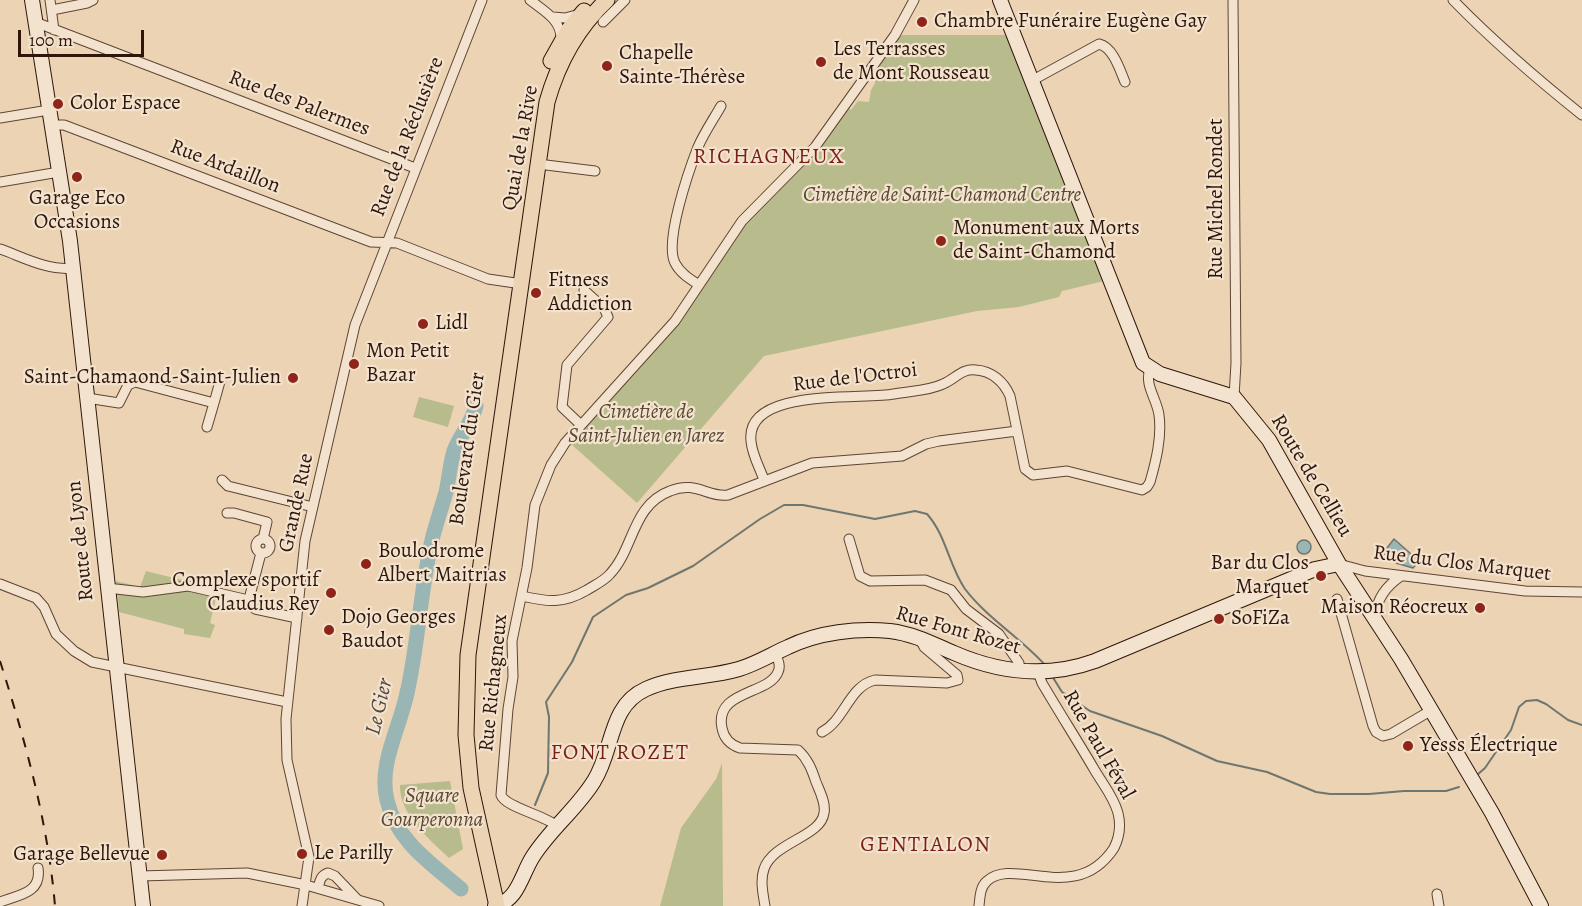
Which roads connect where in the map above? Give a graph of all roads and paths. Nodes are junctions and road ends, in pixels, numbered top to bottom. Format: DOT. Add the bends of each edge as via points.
graph roads {
  1 [pos="32,0"];
  2 [pos="93,0"];
  3 [pos="482,0"];
  4 [pos="530,0"];
  5 [pos="594,0"];
  6 [pos="607,0"];
  7 [pos="625,0"];
  8 [pos="914,0"];
  9 [pos="1000,0"];
  10 [pos="1233,0"];
  11 [pos="1453,0"];
  12 [pos="51,5"];
  13 [pos="580,14"];
  14 [pos="553,17"];
  15 [pos="35,22"];
  16 [pos="603,22"];
  17 [pos="54,30"];
  18 [pos="560,42"];
  19 [pos="1033,80"];
  20 [pos="1125,82"];
  21 [pos="721,106"];
  22 [pos="49,110"];
  23 [pos="1582,115"];
  24 [pos="0,118"];
  25 [pos="52,125"];
  26 [pos="538,164"];
  27 [pos="415,168"];
  28 [pos="595,171"];
  29 [pos="59,172"];
  30 [pos="0,182"];
  31 [pos="386,243"];
  32 [pos="0,249"];
  33 [pos="72,268"];
  34 [pos="517,283"];
  35 [pos="699,285"];
  36 [pos="369,288"];
  37 [pos="584,291"];
  38 [pos="1150,369"];
  39 [pos="221,378"];
  40 [pos="1234,397"];
  41 [pos="87,398"];
  42 [pos="214,403"];
  43 [pos="581,425"];
  44 [pos="207,427"];
  45 [pos="1017,430"];
  46 [pos="222,480"];
  47 [pos="764,480"];
  48 [pos="313,507"];
  49 [pos="227,513"];
  50 [pos="849,539"];
  51 [pos="1339,564"];
  52 [pos="1401,576"];
  53 [pos="0,584"];
  54 [pos="107,588"];
  55 [pos="1582,592"];
  56 [pos="522,596"];
  57 [pos="1337,599"];
  58 [pos="248,603"];
  59 [pos="1374,617"];
  60 [pos="297,618"];
  61 [pos="924,639"];
  62 [pos="775,654"];
  63 [pos="116,668"];
  64 [pos="1020,671"];
  65 [pos="1046,671"];
  66 [pos="287,702"];
  67 [pos="1430,711"];
  68 [pos="822,732"];
  69 [pos="557,826"];
  70 [pos="38,868"];
  71 [pos="140,876"];
  72 [pos="306,885"];
  73 [pos="318,888"];
  74 [pos="1437,894"];
  75 [pos="357,899"];
  76 [pos="0,902"];
  77 [pos="143,906"];
  78 [pos="302,906"];
  79 [pos="379,906"];
  80 [pos="487,906"];
  81 [pos="496,906"];
  82 [pos="765,906"];
  83 [pos="979,906"];
  84 [pos="1439,906"];
  85 [pos="1541,906"];
  1 -- 15 [label="main road, Route de Lyon"];
  2 -- 12 [label="street"];
  3 -- 27 [label="street, Rue de la Réclusière"];
  4 -- 14 [label="street"];
  5 -- 13 [label="main road, Quai de la Rive"];
  6 -- 26 [label="main road, Quai de la Rive" via="582,28 557,73 547,102"];
  7 -- 16 [label="street"];
  8 -- 35 [label="street, Rue Richagneux" via="896,35 815,147 742,221"];
  9 -- 19 [label="main road"];
  10 -- 40 [label="street, Rue Michel Rondet"];
  11 -- 23 [label="street"];
  12 -- 17 [label="street"];
  13 -- 14 [label="street"];
  13 -- 18 [label="main road, Quai de la Rive"];
  14 -- 18 [label="street"];
  15 -- 17 [label="street, Rue des Palermes"];
  15 -- 22 [label="main road, Route de Lyon"];
  17 -- 27 [label="street, Rue des Palermes"];
  18 -- 34 [label="main road, Quai de la Rive" via="537,102"];
  19 -- 20 [label="street" via="1104,45"];
  19 -- 38 [label="main road" via="1143,363"];
  21 -- 35 [label="street" via="690,169 672,237 675,263"];
  22 -- 24 [label="street"];
  22 -- 25 [label="main road, Route de Lyon"];
  25 -- 29 [label="main road, Route de Lyon"];
  25 -- 31 [label="street, Rue Ardaillon" via="64,125 371,242"];
  26 -- 28 [label="street"];
  26 -- 34 [label="main road, Quai de la Rive"];
  27 -- 31 [label="street, Rue de la Réclusière"];
  29 -- 30 [label="street"];
  29 -- 33 [label="main road, Route de Lyon"];
  31 -- 34 [label="street, Rue Ardaillon" via="397,243 488,279"];
  31 -- 36 [label="street, Rue de la Réclusière"];
  32 -- 33 [label="street" via="49,266"];
  33 -- 41 [label="main road, Route de Lyon"];
  34 -- 80 [label="main road, Boulevard du Gier" via="458,675 462,782"];
  34 -- 81 [label="main road, Boulevard du Gier" via="468,655 465,704 471,788"];
  35 -- 43 [label="street, Rue Richagneux" via="675,321"];
  36 -- 48 [label="street, Grande Rue" via="355,325"];
  37 -- 43 [label="street" via="604,308 608,317 566,368 562,408"];
  38 -- 40 [label="main road"];
  38 -- 45 [label="street" via="1148,380 1160,422 1147,487 1138,490 1068,471 1028,473"];
  39 -- 42 [label="street"];
  40 -- 51 [label="main road, Route de Cellieu" via="1269,440"];
  41 -- 42 [label="street" via="119,403 128,385 135,382"];
  41 -- 54 [label="main road, Route de Lyon"];
  42 -- 44 [label="street"];
  43 -- 56 [label="street, Rue Richagneux" via="550,465 535,505"];
  45 -- 47 [label="street" via="939,441 902,456 812,463"];
  45 -- 47 [label="street, Rue de l'Octroi" via="1006,386 976,369 961,372 941,385 882,396 800,400 766,411 752,430 753,451"];
  46 -- 48 [label="street" via="228,486"];
  47 -- 56 [label="street" via="722,495 691,487 669,491 645,509 617,565 599,583 561,601"];
  48 -- 60 [label="street, Grande Rue" via="305,541"];
  49 -- 58 [label="street" via="267,522 263,539 256,546 261,553"];
  50 -- 64 [label="street" via="860,576 878,581 925,580 951,590 966,609 999,634 1019,663"];
  51 -- 52 [label="street, Rue du Clos Marquet"];
  51 -- 59 [label="main road, Route de Cellieu"];
  51 -- 65 [label="main road, Rue Font Rozet" via="1283,582 1095,661"];
  52 -- 55 [label="street, Rue du Clos Marquet" via="1525,591"];
  52 -- 59 [label="street" via="1382,592"];
  53 -- 63 [label="street" via="36,598 56,634 74,651 92,662"];
  54 -- 58 [label="street" via="142,592 188,586"];
  54 -- 63 [label="main road, Route de Lyon"];
  56 -- 69 [label="street, Rue Richagneux" via="512,649 513,677 501,795 506,802"];
  57 -- 67 [label="street" via="1376,732 1383,736 1391,734"];
  58 -- 60 [label="street" via="255,609"];
  59 -- 67 [label="main road, Route de Cellieu"];
  60 -- 66 [label="street, Grande Rue"];
  61 -- 62 [label="main road, Rue Font Rozet" via="889,631 832,634"];
  61 -- 64 [label="main road, Rue Font Rozet" via="975,662"];
  61 -- 68 [label="street" via="924,647 958,680 868,681"];
  62 -- 69 [label="main road, Rue Font Rozet" via="740,669 652,686 637,694 615,721 594,781"];
  62 -- 82 [label="street" via="779,671 773,679 724,708 723,733 732,746 740,748 798,750 811,767 824,812 815,827 769,859 762,880"];
  63 -- 66 [label="street"];
  63 -- 71 [label="main road, Route de Lyon"];
  64 -- 65 [label="main road, Rue Font Rozet"];
  65 -- 83 [label="street, Rue Paul Féval" via="1042,683 1118,810 1115,846 1091,874 1072,882 1009,876 988,879"];
  66 -- 72 [label="street, Grande Rue" via="285,744 308,846"];
  67 -- 85 [label="main road, Route de Cellieu" via="1492,813"];
  69 -- 81 [label="main road, Rue Font Rozet" via="532,857 512,897"];
  70 -- 76 [label="street" via="40,877 35,887"];
  71 -- 72 [label="street" via="247,873"];
  71 -- 77 [label="main road, Route de Lyon"];
  72 -- 73 [label="street"];
  72 -- 78 [label="street, Grande Rue"];
  73 -- 75 [label="street"];
  73 -- 75 [label="street" via="323,875 328,873"];
  74 -- 84 [label="street"];
  75 -- 79 [label="street"];
}
